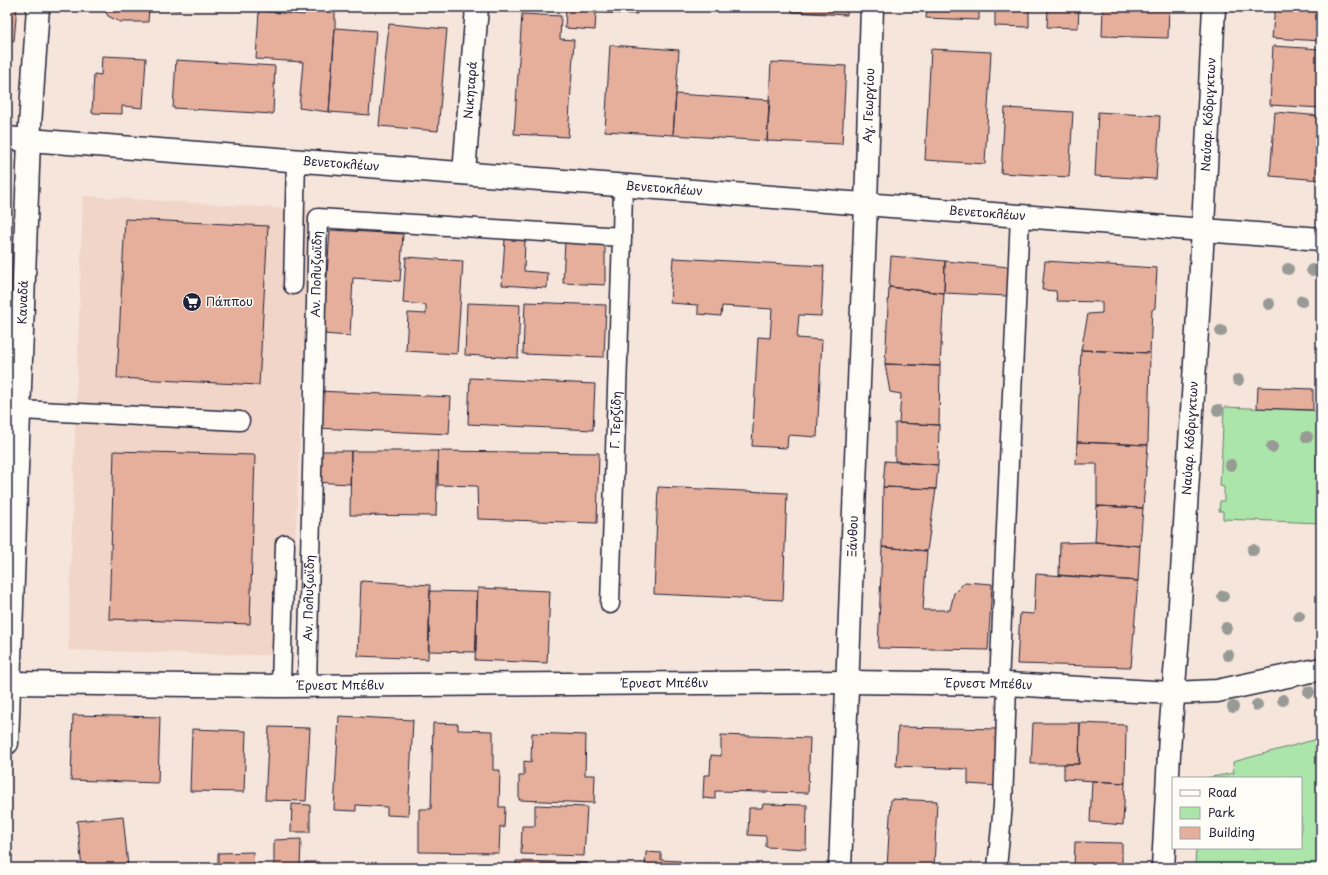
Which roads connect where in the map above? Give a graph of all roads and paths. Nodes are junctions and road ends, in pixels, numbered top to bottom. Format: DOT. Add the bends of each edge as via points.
graph roads {
  1 [pos="38,7"];
  2 [pos="477,7"];
  3 [pos="872,7"];
  4 [pos="1214,7"];
  5 [pos="7,138"];
  6 [pos="29,140"];
  7 [pos="296,160"];
  8 [pos="464,173"];
  9 [pos="623,186"];
  10 [pos="866,204"];
  11 [pos="1020,216"];
  12 [pos="1203,230"];
  13 [pos="622,237"];
  14 [pos="1321,239"];
  15 [pos="293,285"];
  16 [pos="20,410"];
  17 [pos="240,421"];
  18 [pos="285,544"];
  19 [pos="610,604"];
  20 [pos="1321,669"];
  21 [pos="847,682"];
  22 [pos="8,683"];
  23 [pos="1003,684"];
  24 [pos="281,686"];
  25 [pos="307,686"];
  26 [pos="1173,693"];
  27 [pos="7,742"];
  28 [pos="840,868"];
  29 [pos="997,868"];
  30 [pos="1163,868"];
  1 -- 6 [label="street, Καναδά"];
  2 -- 8 [label="street, Νικηταρά"];
  3 -- 10 [label="street, Αγ. Γεωργίου"];
  4 -- 12 [label="street, Ναύαρ. Κόδριγκτων"];
  5 -- 6 [label="street, Βενετοκλέων"];
  6 -- 7 [label="street, Βενετοκλέων"];
  6 -- 16 [label="street, Καναδά"];
  7 -- 8 [label="street, Βενετοκλέων"];
  7 -- 15 [label="lane"];
  8 -- 9 [label="street, Βενετοκλέων"];
  9 -- 10 [label="street, Βενετοκλέων"];
  9 -- 13 [label="lane"];
  10 -- 11 [label="street, Βενετοκλέων"];
  10 -- 21 [label="street, Ξάνθου"];
  11 -- 12 [label="street, Βενετοκλέων"];
  11 -- 23 [label="lane"];
  12 -- 14 [label="street, Βενετοκλέων"];
  12 -- 26 [label="street, Ναύαρ. Κόδριγκτων"];
  13 -- 19 [label="lane, Γ. Τερζίδη"];
  13 -- 25 [label="lane, Αν. Πολυζωϊδη" via="318,218"];
  16 -- 17 [label="lane"];
  16 -- 22 [label="street, Καναδά"];
  18 -- 24 [label="lane"];
  20 -- 26 [label="street, Έρνεστ Μπέβιν" via="1217,690"];
  21 -- 23 [label="street, Έρνεστ Μπέβιν"];
  21 -- 25 [label="street, Έρνεστ Μπέβιν"];
  21 -- 28 [label="street, Ξάνθου"];
  22 -- 24 [label="street, Έρνεστ Μπέβιν"];
  22 -- 27 [label="street, Καναδά"];
  23 -- 26 [label="street, Έρνεστ Μπέβιν"];
  23 -- 29 [label="lane" via="1003,805"];
  24 -- 25 [label="street, Έρνεστ Μπέβιν"];
  26 -- 30 [label="street, Ναύαρ. Κόδριγκτων"];
}
